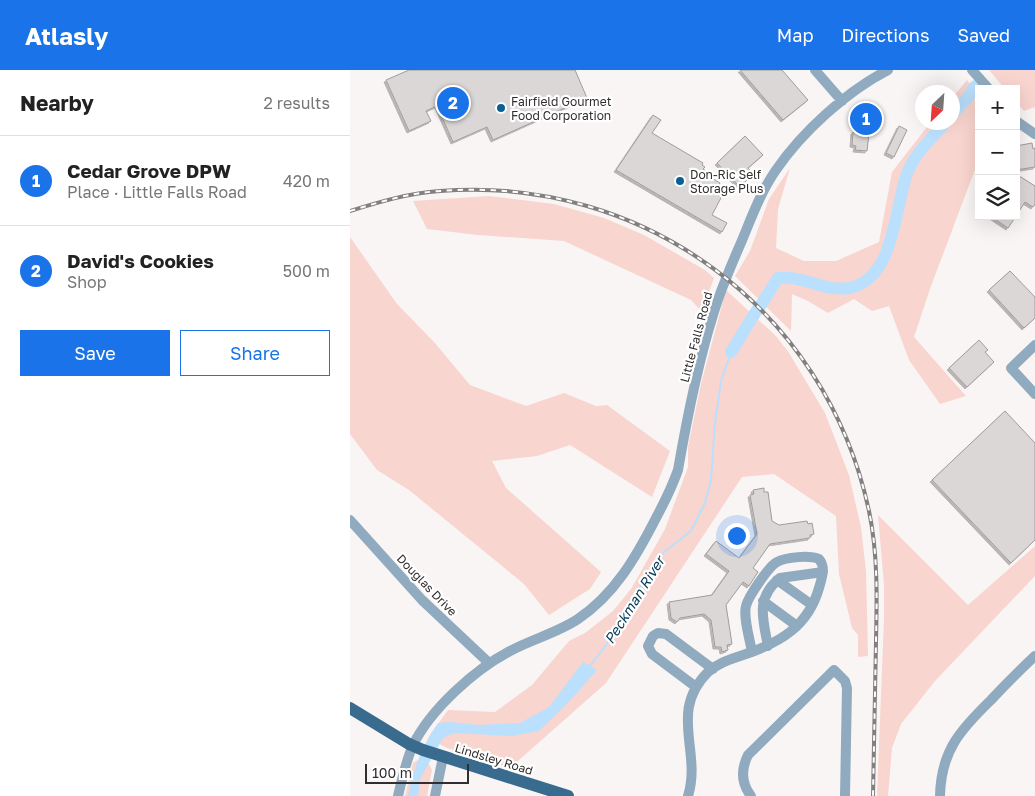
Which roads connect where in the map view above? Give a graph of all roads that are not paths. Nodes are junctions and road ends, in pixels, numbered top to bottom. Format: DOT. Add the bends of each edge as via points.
graph roads {
  1 [pos="815,70"];
  2 [pos="888,70"];
  3 [pos="973,71"];
  4 [pos="985,85"];
  5 [pos="842,101"];
  6 [pos="1020,124"];
  7 [pos="1035,134"];
  8 [pos="1035,346"];
  9 [pos="1035,394"];
  10 [pos="350,520"];
  11 [pos="823,572"];
  12 [pos="777,580"];
  13 [pos="763,601"];
  14 [pos="812,605"];
  15 [pos="797,626"];
  16 [pos="768,646"];
  17 [pos="752,652"];
  18 [pos="1035,656"];
  19 [pos="489,663"];
  20 [pos="713,669"];
  21 [pos="696,687"];
  22 [pos="350,708"];
  23 [pos="416,747"];
  24 [pos="440,756"];
  25 [pos="398,796"];
  26 [pos="435,796"];
  27 [pos="568,796"];
  28 [pos="688,796"];
  29 [pos="751,796"];
  30 [pos="845,796"];
  31 [pos="940,796"];
  1 -- 5 [label="street"];
  2 -- 5 [label="street, Little Falls Road"];
  3 -- 4 [label="street"];
  5 -- 19 [label="street, Little Falls Road" via="794,147 775,171 757,204 712,316 673,486 634,561 610,592 577,620"];
  6 -- 7 [label="street"];
  8 -- 9 [label="street" via="1011,368"];
  10 -- 19 [label="street, Douglas Drive" via="422,600"];
  11 -- 12 [label="street"];
  11 -- 14 [label="street"];
  11 -- 17 [label="street" via="819,558 809,556 781,560 774,565 746,604"];
  12 -- 13 [label="street"];
  12 -- 14 [label="street"];
  13 -- 15 [label="street"];
  13 -- 16 [label="street"];
  14 -- 15 [label="street"];
  15 -- 16 [label="street"];
  16 -- 17 [label="street"];
  17 -- 20 [label="street"];
  18 -- 31 [label="street" via="956,738 944,765"];
  19 -- 23 [label="street, Little Falls Road" via="440,706 421,732"];
  20 -- 21 [label="street"];
  20 -- 21 [label="street" via="666,634 661,632 653,636 648,646 652,654"];
  21 -- 28 [label="street" via="687,713 693,775"];
  22 -- 23 [label="main road, Lindsley Road"];
  23 -- 24 [label="main road, Lindsley Road"];
  23 -- 25 [label="street, Little Falls Road" via="407,760"];
  24 -- 26 [label="street"];
  24 -- 27 [label="main road, Lindsley Road"];
  29 -- 30 [label="street" via="743,777 748,756 834,670 847,688"];
}
